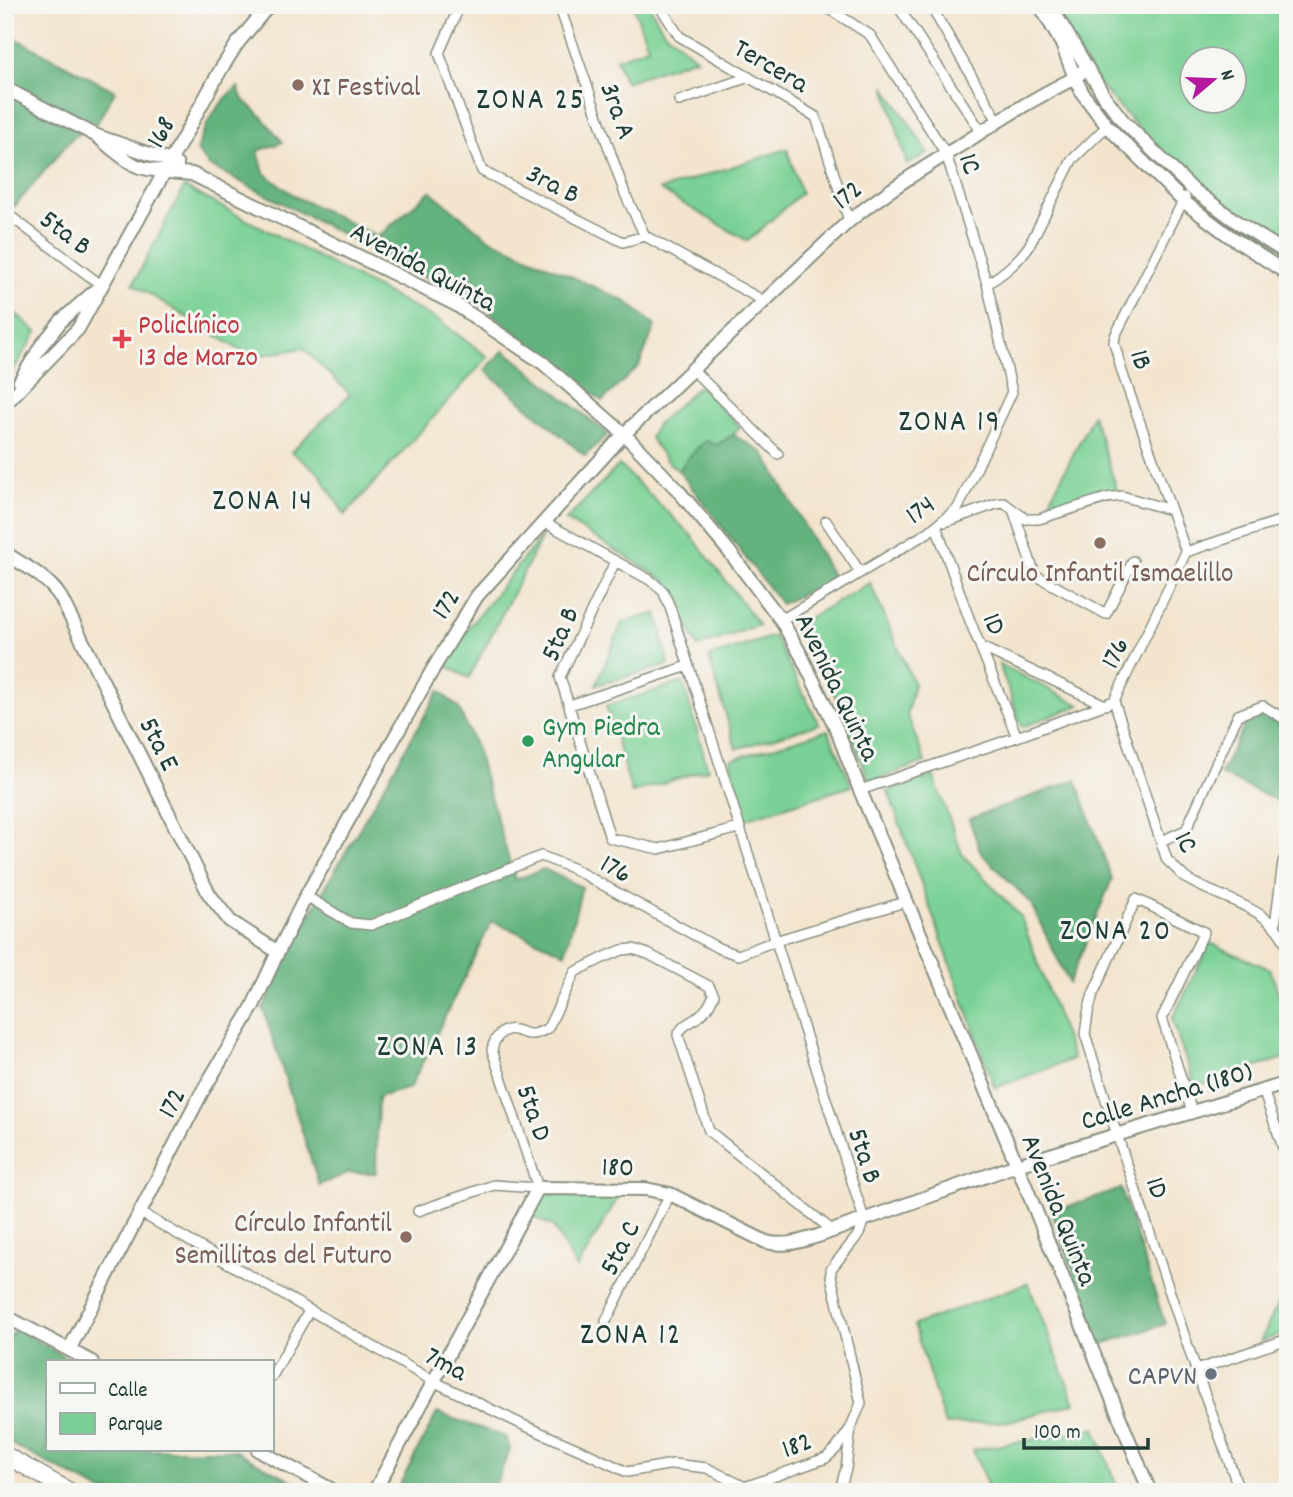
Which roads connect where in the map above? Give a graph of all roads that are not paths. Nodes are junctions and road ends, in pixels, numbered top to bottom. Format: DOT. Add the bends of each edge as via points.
graph roads {
  1 [pos="269,5"];
  2 [pos="460,5"];
  3 [pos="548,5"];
  4 [pos="659,5"];
  5 [pos="823,5"];
  6 [pos="897,5"];
  7 [pos="930,5"];
  8 [pos="1040,5"];
  9 [pos="1050,5"];
  10 [pos="1086,68"];
  11 [pos="748,77"];
  12 [pos="1075,78"];
  13 [pos="5,88"];
  14 [pos="679,101"];
  15 [pos="998,121"];
  16 [pos="1107,126"];
  17 [pos="981,131"];
  18 [pos="97,136"];
  19 [pos="946,154"];
  20 [pos="168,166"];
  21 [pos="141,167"];
  22 [pos="1191,188"];
  23 [pos="154,192"];
  24 [pos="1183,201"];
  25 [pos="5,212"];
  26 [pos="849,221"];
  27 [pos="645,236"];
  28 [pos="1288,254"];
  29 [pos="1288,274"];
  30 [pos="987,284"];
  31 [pos="101,285"];
  32 [pos="764,301"];
  33 [pos="692,369"];
  34 [pos="1009,376"];
  35 [pos="6,403"];
  36 [pos="624,434"];
  37 [pos="778,454"];
  38 [pos="1171,510"];
  39 [pos="1014,512"];
  40 [pos="1288,518"];
  41 [pos="826,521"];
  42 [pos="544,522"];
  43 [pos="936,526"];
  44 [pos="1186,552"];
  45 [pos="5,553"];
  46 [pos="1133,561"];
  47 [pos="615,562"];
  48 [pos="860,572"];
  49 [pos="781,620"];
  50 [pos="981,646"];
  51 [pos="688,666"];
  52 [pos="1114,701"];
  53 [pos="570,705"];
  54 [pos="1105,705"];
  55 [pos="1288,721"];
  56 [pos="1017,737"];
  57 [pos="860,790"];
  58 [pos="739,828"];
  59 [pos="1161,841"];
  60 [pos="1288,852"];
  61 [pos="306,896"];
  62 [pos="908,901"];
  63 [pos="1275,926"];
  64 [pos="775,941"];
  65 [pos="1288,948"];
  66 [pos="278,952"];
  67 [pos="1288,1083"];
  68 [pos="1263,1090"];
  69 [pos="1192,1112"];
  70 [pos="1117,1135"];
  71 [pos="1288,1162"];
  72 [pos="1017,1165"];
  73 [pos="538,1188"];
  74 [pos="670,1194"];
  75 [pos="418,1211"];
  76 [pos="141,1213"];
  77 [pos="864,1219"];
  78 [pos="832,1231"];
  79 [pos="309,1311"];
  80 [pos="5,1316"];
  81 [pos="606,1321"];
  82 [pos="1288,1339"];
  83 [pos="69,1350"];
  84 [pos="88,1360"];
  85 [pos="1196,1370"];
  86 [pos="273,1374"];
  87 [pos="433,1381"];
  88 [pos="852,1427"];
  89 [pos="262,1452"];
  90 [pos="5,1455"];
  91 [pos="747,1489"];
  92 [pos="71,1492"];
  93 [pos="336,1492"];
  94 [pos="374,1492"];
  95 [pos="839,1492"];
  96 [pos="1150,1492"];
  97 [pos="1240,1492"];
  1 -- 20 [label="street, 168" via="220,69"];
  2 -- 27 [label="street, 3ra B" via="439,53 482,171 622,242"];
  3 -- 27 [label="street, 3ra A" via="561,11 625,194"];
  4 -- 11 [label="street, Tercera" via="679,36"];
  5 -- 19 [label="street, 1C" via="870,35"];
  6 -- 17 [label="street"];
  7 -- 15 [label="street"];
  8 -- 12 [label="street"];
  9 -- 10 [label="street"];
  10 -- 12 [label="street, 172"];
  10 -- 22 [label="street" via="1123,121"];
  11 -- 14 [label="street"];
  11 -- 26 [label="street, Tercera" via="816,117"];
  12 -- 15 [label="street, 172"];
  12 -- 16 [label="street"];
  13 -- 18 [label="street"];
  15 -- 17 [label="street, 172"];
  16 -- 24 [label="street"];
  16 -- 30 [label="street" via="1072,160 1020,258"];
  17 -- 19 [label="street, 172"];
  18 -- 20 [label="street"];
  18 -- 21 [label="street"];
  19 -- 26 [label="street, 172"];
  19 -- 30 [label="street, 1C"];
  20 -- 21 [label="street"];
  20 -- 23 [label="street, 168"];
  20 -- 36 [label="street, Avenida Quinta" via="455,304 542,363"];
  21 -- 23 [label="street"];
  22 -- 24 [label="street, 1B"];
  22 -- 28 [label="street"];
  23 -- 31 [label="street, 168"];
  24 -- 29 [label="street"];
  24 -- 38 [label="street, 1B" via="1114,342"];
  25 -- 31 [label="street, 5ta B"];
  26 -- 32 [label="street, 172"];
  27 -- 32 [label="street"];
  30 -- 34 [label="street, 1C"];
  31 -- 35 [label="street, 168" via="41,346"];
  32 -- 33 [label="street, 172"];
  33 -- 36 [label="street, 172"];
  33 -- 37 [label="street"];
  34 -- 43 [label="street, 174" via="1012,392 958,508"];
  36 -- 42 [label="street, 172"];
  36 -- 49 [label="street, Avenida Quinta" via="720,540"];
  38 -- 39 [label="street" via="1122,496 1039,519 1026,519"];
  38 -- 44 [label="street, 1B"];
  39 -- 43 [label="street" via="1004,503 996,504"];
  39 -- 46 [label="street" via="1035,575 1106,614"];
  40 -- 44 [label="street"];
  41 -- 48 [label="street"];
  42 -- 47 [label="street, 5ta B"];
  42 -- 61 [label="street, 172" via="477,596"];
  43 -- 48 [label="street, 174"];
  43 -- 50 [label="street, 1D"];
  44 -- 52 [label="street, 176"];
  45 -- 66 [label="street, 5ta E" via="46,580 61,597 209,894 230,920"];
  47 -- 51 [label="street, 5ta B" via="663,591"];
  47 -- 53 [label="street, 5ta B" via="560,677"];
  48 -- 49 [label="street, 174"];
  49 -- 57 [label="street, Avenida Quinta" via="836,728"];
  50 -- 54 [label="street"];
  50 -- 56 [label="street, 1D"];
  51 -- 53 [label="street"];
  51 -- 58 [label="street, 5ta B"];
  52 -- 54 [label="street, 176"];
  52 -- 59 [label="street, 1C"];
  53 -- 58 [label="street, 5ta B" via="610,838 659,849"];
  54 -- 56 [label="street, 176"];
  55 -- 59 [label="street" via="1263,706 1238,715 1186,830"];
  56 -- 57 [label="street, 176"];
  57 -- 62 [label="street, Avenida Quinta"];
  58 -- 64 [label="street, 5ta B"];
  59 -- 63 [label="street, 1C" via="1167,860 1185,878 1255,911"];
  60 -- 63 [label="street"];
  61 -- 64 [label="street, 176" via="351,923 371,925 541,856 572,868 718,948 738,955"];
  61 -- 66 [label="street, 172"];
  62 -- 64 [label="street, 176"];
  62 -- 72 [label="street, Avenida Quinta"];
  63 -- 65 [label="street, 1C"];
  64 -- 77 [label="street, 5ta B"];
  66 -- 76 [label="street, 172"];
  67 -- 68 [label="street, Calle Ancha (180)"];
  68 -- 69 [label="street, Calle Ancha (180)"];
  68 -- 71 [label="street"];
  69 -- 70 [label="street, Calle Ancha (180)"];
  69 -- 70 [label="street, 1D" via="1162,1018 1204,932 1136,898 1093,994 1085,1034"];
  70 -- 72 [label="street, Calle Ancha (180)"];
  70 -- 85 [label="street, 1D"];
  72 -- 77 [label="street, 180"];
  72 -- 96 [label="street, Avenida Quinta"];
  73 -- 74 [label="street, 180" via="646,1189"];
  73 -- 75 [label="street" via="494,1185"];
  73 -- 78 [label="street, 5ta D" via="492,1050 494,1041 506,1030 533,1034 548,1028 575,972 633,949 709,986 714,995 709,1007 678,1034 709,1131"];
  73 -- 87 [label="street"];
  74 -- 78 [label="street, 180" via="778,1245"];
  74 -- 81 [label="street, 5ta C"];
  76 -- 79 [label="street, 7ma"];
  76 -- 83 [label="street, 172"];
  77 -- 78 [label="street, 180"];
  77 -- 88 [label="street, 5ta B" via="859,1234 831,1269 861,1403"];
  79 -- 86 [label="street"];
  79 -- 87 [label="street, 7ma"];
  80 -- 83 [label="street"];
  82 -- 85 [label="street"];
  83 -- 84 [label="street"];
  85 -- 97 [label="street, 1D"];
  87 -- 91 [label="street, 7ma" via="627,1472 673,1464 707,1468"];
  87 -- 94 [label="street"];
  88 -- 91 [label="street, 182" via="826,1458"];
  88 -- 95 [label="street, 5ta B"];
  89 -- 93 [label="street"];
  90 -- 92 [label="highway"];
}
